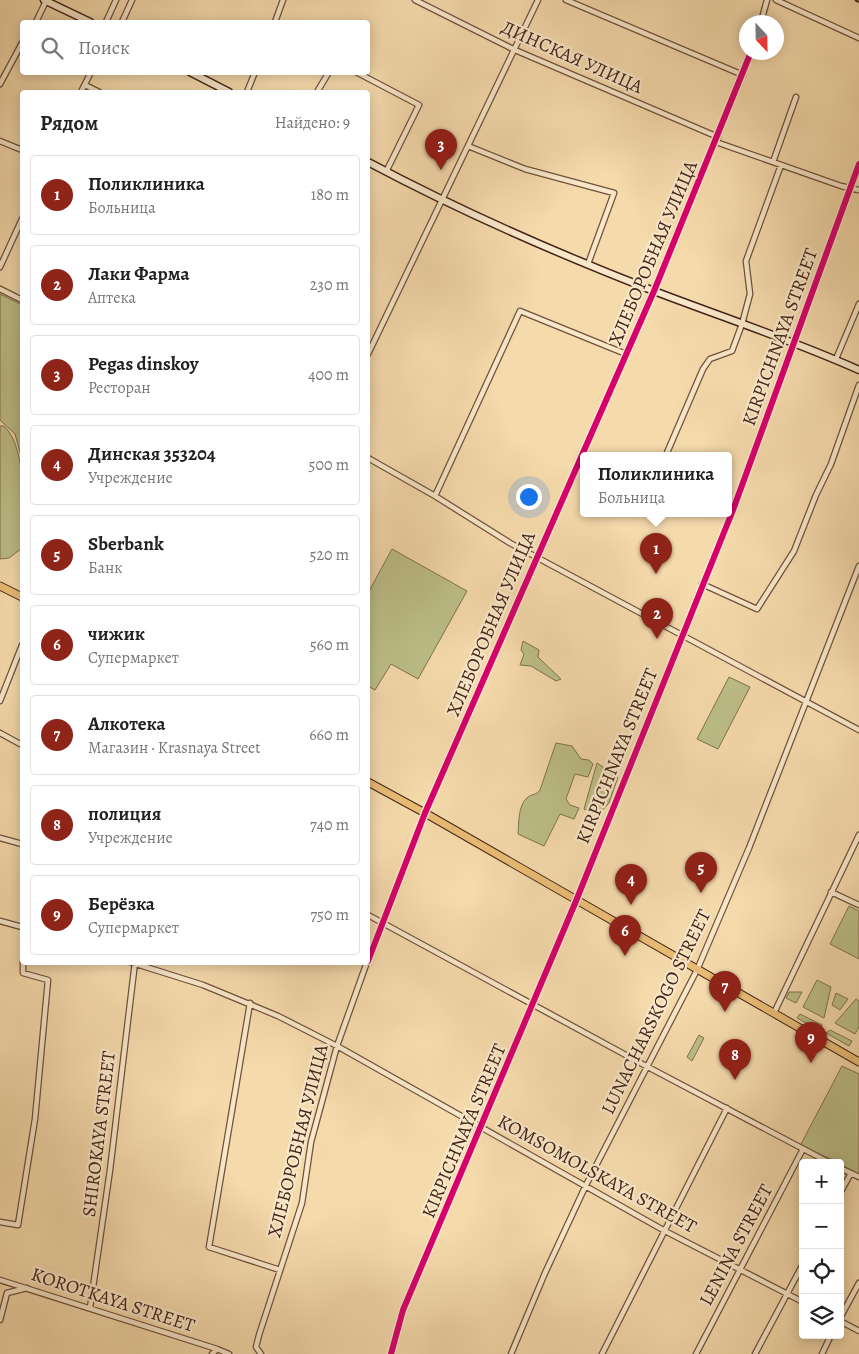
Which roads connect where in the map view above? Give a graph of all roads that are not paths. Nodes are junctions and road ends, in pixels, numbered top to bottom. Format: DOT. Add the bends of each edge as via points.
graph roads {
  1 [pos="45,0"];
  2 [pos="116,0"];
  3 [pos="132,0"];
  4 [pos="284,0"];
  5 [pos="415,0"];
  6 [pos="538,0"];
  7 [pos="566,0"];
  8 [pos="767,0"];
  9 [pos="776,0"];
  10 [pos="763,15"];
  11 [pos="37,20"];
  12 [pos="86,20"];
  13 [pos="107,20"];
  14 [pos="123,20"];
  15 [pos="275,20"];
  16 [pos="859,38"];
  17 [pos="20,47"];
  18 [pos="515,50"];
  19 [pos="747,60"];
  20 [pos="90,75"];
  21 [pos="196,75"];
  22 [pos="254,75"];
  23 [pos="326,75"];
  24 [pos="362,75"];
  25 [pos="742,75"];
  26 [pos="0,84"];
  27 [pos="85,85"];
  28 [pos="82,90"];
  29 [pos="95,90"];
  30 [pos="225,90"];
  31 [pos="248,90"];
  32 [pos="318,90"];
  33 [pos="796,97"];
  34 [pos="717,140"];
  35 [pos="0,141"];
  36 [pos="468,146"];
  37 [pos="20,149"];
  38 [pos="773,162"];
  39 [pos="370,163"];
  40 [pos="859,164"];
  41 [pos="781,165"];
  42 [pos="386,172"];
  43 [pos="850,188"];
  44 [pos="859,190"];
  45 [pos="442,200"];
  46 [pos="20,223"];
  47 [pos="588,264"];
  48 [pos="0,267"];
  49 [pos="0,290"];
  50 [pos="654,291"];
  51 [pos="20,299"];
  52 [pos="859,304"];
  53 [pos="742,324"];
  54 [pos="795,343"];
  55 [pos="370,350"];
  56 [pos="626,354"];
  57 [pos="836,359"];
  58 [pos="859,370"];
  59 [pos="859,385"];
  60 [pos="583,452"];
  61 [pos="667,452"];
  62 [pos="580,458"];
  63 [pos="370,459"];
  64 [pos="435,496"];
  65 [pos="732,507"];
  66 [pos="728,517"];
  67 [pos="537,556"];
  68 [pos="859,566"];
  69 [pos="702,584"];
  70 [pos="0,586"];
  71 [pos="20,596"];
  72 [pos="681,636"];
  73 [pos="20,650"];
  74 [pos="0,701"];
  75 [pos="804,702"];
  76 [pos="859,730"];
  77 [pos="0,733"];
  78 [pos="20,744"];
  79 [pos="370,783"];
  80 [pos="426,813"];
  81 [pos="859,835"];
  82 [pos="0,838"];
  83 [pos="20,843"];
  84 [pos="830,892"];
  85 [pos="576,901"];
  86 [pos="859,905"];
  87 [pos="370,916"];
  88 [pos="0,921"];
  89 [pos="382,922"];
  90 [pos="20,926"];
  91 [pos="370,954"];
  92 [pos="23,965"];
  93 [pos="133,965"];
  94 [pos="139,965"];
  95 [pos="366,965"];
  96 [pos="697,970"];
  97 [pos="250,1003"];
  98 [pos="534,1004"];
  99 [pos="774,1014"];
  100 [pos="336,1046"];
  101 [pos="859,1062"];
  102 [pos="646,1066"];
  103 [pos="727,1108"];
  104 [pos="482,1128"];
  105 [pos="802,1149"];
  106 [pos="822,1159"];
  107 [pos="844,1170"];
  108 [pos="850,1173"];
  109 [pos="859,1177"];
  110 [pos="844,1185"];
  111 [pos="586,1186"];
  112 [pos="0,1222"];
  113 [pos="665,1231"];
  114 [pos="740,1269"];
  115 [pos="280,1270"];
  116 [pos="799,1272"];
  117 [pos="0,1280"];
  118 [pos="859,1283"];
  119 [pos="28,1288"];
  120 [pos="788,1295"];
  121 [pos="799,1300"];
  122 [pos="90,1308"];
  123 [pos="844,1312"];
  124 [pos="0,1320"];
  125 [pos="844,1322"];
  126 [pos="859,1331"];
  127 [pos="830,1339"];
  128 [pos="217,1349"];
  129 [pos="212,1354"];
  130 [pos="229,1354"];
  131 [pos="261,1354"];
  132 [pos="390,1354"];
  133 [pos="512,1354"];
  134 [pos="602,1354"];
  135 [pos="696,1354"];
  136 [pos="754,1354"];
  137 [pos="822,1354"];
  1 -- 11 [label="street"];
  1 -- 12 [label="street"];
  2 -- 13 [label="street"];
  3 -- 14 [label="street"];
  4 -- 15 [label="street"];
  5 -- 18 [label="street, ДИНСКАЯ УЛИЦА"];
  6 -- 18 [label="street"];
  7 -- 25 [label="street"];
  8 -- 10 [label="street"];
  9 -- 16 [label="street"];
  17 -- 26 [label="street"];
  18 -- 34 [label="street, ДИНСКАЯ УЛИЦА"];
  18 -- 36 [label="street"];
  19 -- 25 [label="street, ХЛЕБОРОБНАЯ УЛИЦА"];
  20 -- 27 [label="street"];
  21 -- 30 [label="street"];
  22 -- 31 [label="street"];
  23 -- 32 [label="street"];
  24 -- 42 [label="street" via="419,105"];
  25 -- 34 [label="street, ХЛЕБОРОБНАЯ УЛИЦА"];
  27 -- 28 [label="street"];
  27 -- 29 [label="street"];
  33 -- 38 [label="street"];
  34 -- 38 [label="street, ДИНСКАЯ УЛИЦА"];
  34 -- 50 [label="street, ХЛЕБОРОБНАЯ УЛИЦА"];
  35 -- 37 [label="street"];
  36 -- 45 [label="street"];
  36 -- 47 [label="street" via="525,169 614,193"];
  38 -- 41 [label="street, ДИНСКАЯ УЛИЦА"];
  39 -- 42 [label="street"];
  40 -- 43 [label="street, KIRPICHNAYA STREET"];
  41 -- 43 [label="street, ДИНСКАЯ УЛИЦА"];
  41 -- 53 [label="street" via="746,261 750,294"];
  42 -- 45 [label="street"];
  43 -- 44 [label="street, ДИНСКАЯ УЛИЦА"];
  43 -- 54 [label="street, KIRPICHNAYA STREET"];
  45 -- 47 [label="street" via="535,244"];
  45 -- 55 [label="street"];
  46 -- 48 [label="street"];
  47 -- 50 [label="street"];
  49 -- 51 [label="street"];
  50 -- 53 [label="street"];
  50 -- 56 [label="street, ХЛЕБОРОБНАЯ УЛИЦА"];
  52 -- 57 [label="street"];
  53 -- 54 [label="street"];
  53 -- 61 [label="street" via="732,351 710,359 703,369"];
  54 -- 57 [label="street"];
  54 -- 65 [label="street, KIRPICHNAYA STREET"];
  56 -- 60 [label="street, ХЛЕБОРОБНАЯ УЛИЦА"];
  56 -- 64 [label="street" via="520,311"];
  57 -- 58 [label="street"];
  59 -- 69 [label="street" via="831,464 794,551 757,609"];
  62 -- 67 [label="street, ХЛЕБОРОБНАЯ УЛИЦА"];
  63 -- 64 [label="street"];
  64 -- 67 [label="street"];
  66 -- 69 [label="street, KIRPICHNAYA STREET"];
  67 -- 72 [label="street"];
  67 -- 80 [label="street, ХЛЕБОРОБНАЯ УЛИЦА"];
  68 -- 75 [label="street, LUNACHARSKOGO STREET"];
  69 -- 72 [label="street, KIRPICHNAYA STREET"];
  70 -- 71 [label="main road"];
  72 -- 75 [label="street"];
  72 -- 85 [label="street, KIRPICHNAYA STREET"];
  73 -- 74 [label="street"];
  75 -- 76 [label="street"];
  75 -- 96 [label="street, LUNACHARSKOGO STREET" via="749,848"];
  77 -- 78 [label="street"];
  79 -- 80 [label="main road"];
  80 -- 85 [label="main road"];
  80 -- 89 [label="street, ХЛЕБОРОБНАЯ УЛИЦА"];
  81 -- 84 [label="street"];
  82 -- 83 [label="street"];
  84 -- 86 [label="street"];
  84 -- 99 [label="street"];
  85 -- 96 [label="main road"];
  85 -- 98 [label="street, KIRPICHNAYA STREET"];
  87 -- 89 [label="street"];
  88 -- 90 [label="street"];
  89 -- 91 [label="street, ХЛЕБОРОБНАЯ УЛИЦА"];
  89 -- 98 [label="street"];
  92 -- 112 [label="street" via="23,973 48,980 27,1179 18,1224"];
  93 -- 122 [label="street, SHIROKAYA STREET" via="110,1170"];
  94 -- 97 [label="street, KOMSOMOLSKAYA STREET"];
  95 -- 100 [label="street, ХЛЕБОРОБНАЯ УЛИЦА"];
  96 -- 99 [label="main road"];
  96 -- 102 [label="street, LUNACHARSKOGO STREET"];
  97 -- 100 [label="street, KOMSOMOLSKAYA STREET"];
  97 -- 115 [label="street" via="209,1247"];
  98 -- 102 [label="street"];
  98 -- 104 [label="street, KIRPICHNAYA STREET"];
  99 -- 101 [label="main road"];
  100 -- 104 [label="street, KOMSOMOLSKAYA STREET"];
  100 -- 115 [label="street, ХЛЕБОРОБНАЯ УЛИЦА" via="311,1142 302,1203"];
  102 -- 103 [label="street"];
  102 -- 111 [label="street, LUNACHARSKOGO STREET"];
  103 -- 105 [label="street"];
  103 -- 113 [label="street"];
  104 -- 111 [label="street, KOMSOMOLSKAYA STREET"];
  104 -- 132 [label="street, KIRPICHNAYA STREET" via="403,1310"];
  105 -- 106 [label="street"];
  105 -- 114 [label="street, LENINA STREET"];
  107 -- 108 [label="street"];
  108 -- 109 [label="street"];
  108 -- 110 [label="street"];
  111 -- 113 [label="street, KOMSOMOLSKAYA STREET"];
  111 -- 133 [label="street, LUNACHARSKOGO STREET"];
  113 -- 114 [label="street, KOMSOMOLSKAYA STREET"];
  113 -- 134 [label="street"];
  114 -- 120 [label="street, KOMSOMOLSKAYA STREET"];
  114 -- 135 [label="street, LENINA STREET"];
  115 -- 131 [label="street, ХЛЕБОРОБНАЯ УЛИЦА" via="256,1348"];
  116 -- 120 [label="street"];
  117 -- 119 [label="street, KOROTKAYA STREET"];
  118 -- 123 [label="street"];
  119 -- 122 [label="street, KOROTKAYA STREET"];
  119 -- 124 [label="street" via="7,1293"];
  120 -- 121 [label="street, KOMSOMOLSKAYA STREET"];
  120 -- 136 [label="street"];
  122 -- 128 [label="street, KOROTKAYA STREET"];
  125 -- 126 [label="street"];
  127 -- 137 [label="street"];
  128 -- 129 [label="street"];
  128 -- 130 [label="street, KOROTKAYA STREET"];
}
